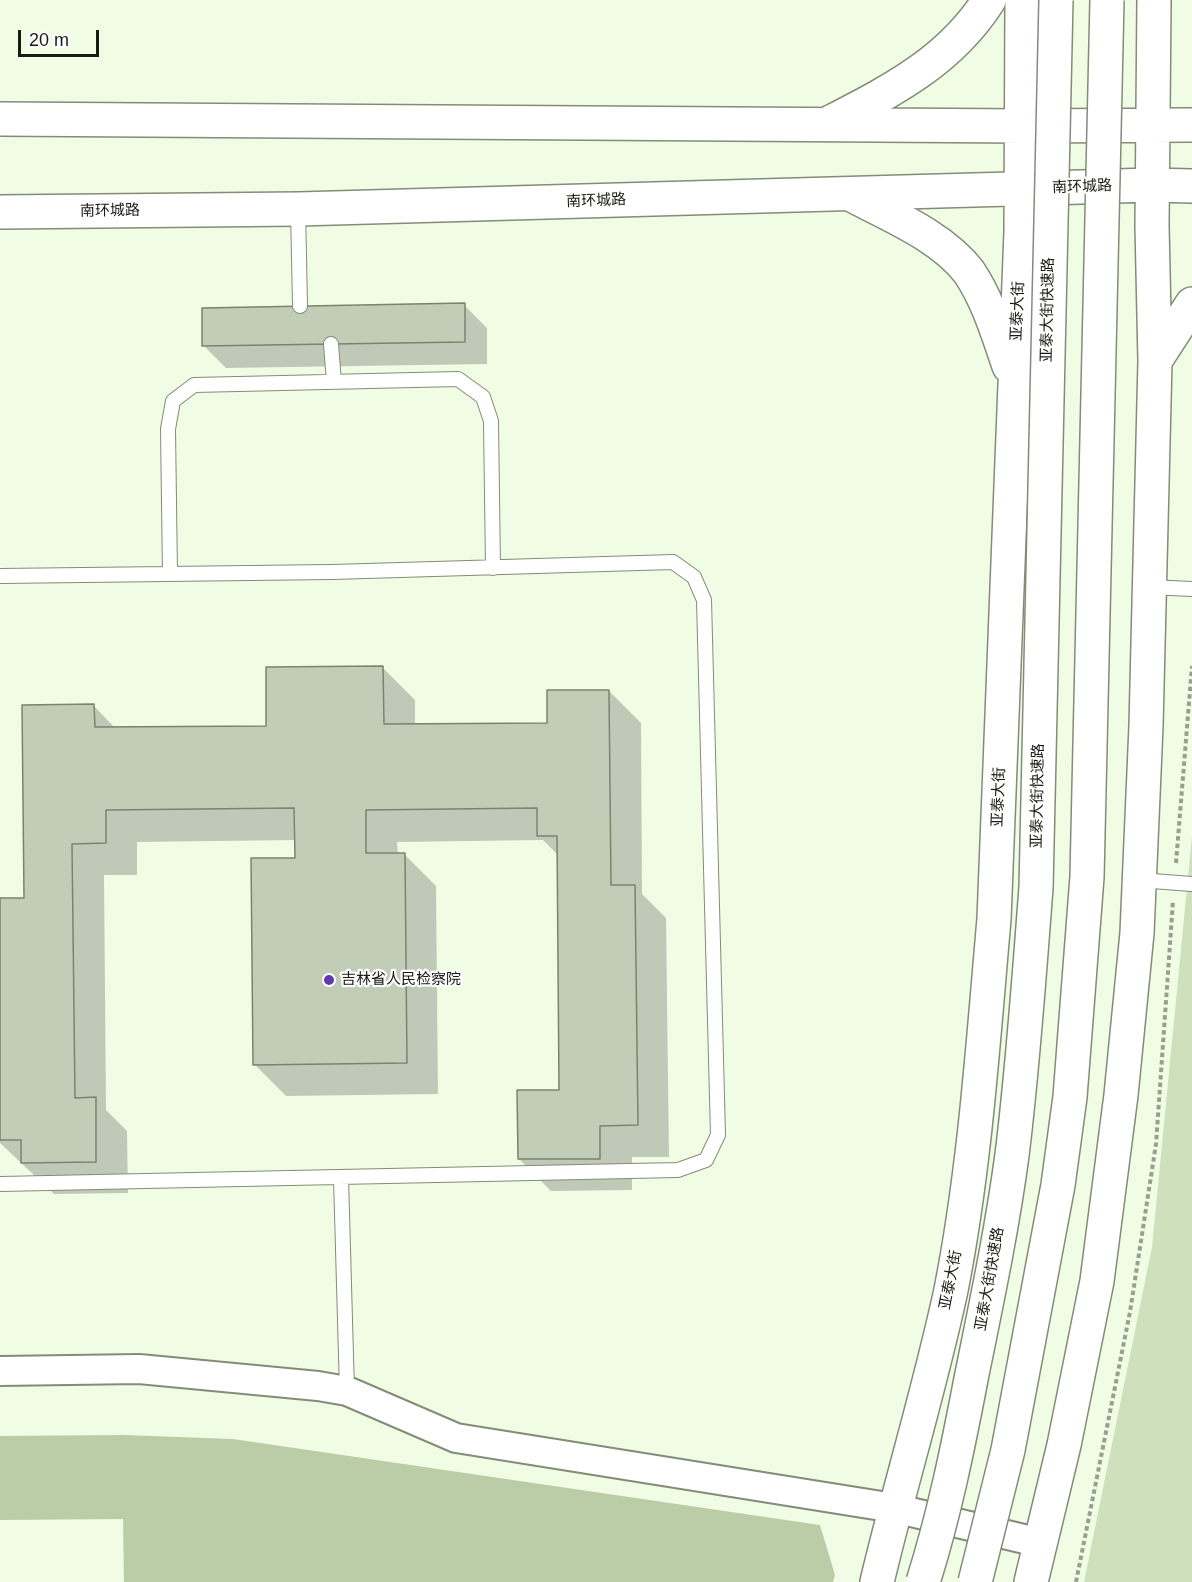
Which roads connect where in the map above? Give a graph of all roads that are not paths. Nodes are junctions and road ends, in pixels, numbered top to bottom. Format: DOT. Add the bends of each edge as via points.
graph roads {
  1 [pos="989,0"];
  2 [pos="1022,0"];
  3 [pos="1056,0"];
  4 [pos="1107,0"];
  5 [pos="1154,0"];
  6 [pos="0,119"];
  7 [pos="826,125"];
  8 [pos="1192,125"];
  9 [pos="1023,126"];
  10 [pos="1152,126"];
  11 [pos="1152,185"];
  12 [pos="1192,186"];
  13 [pos="1022,189"];
  14 [pos="848,194"];
  15 [pos="298,209"];
  16 [pos="0,212"];
  17 [pos="1192,304"];
  18 [pos="300,306"];
  19 [pos="331,344"];
  20 [pos="1155,361"];
  21 [pos="334,382"];
  22 [pos="1015,385"];
  23 [pos="493,568"];
  24 [pos="170,574"];
  25 [pos="0,576"];
  26 [pos="1149,587"];
  27 [pos="1192,589"];
  28 [pos="1139,880"];
  29 [pos="1192,884"];
  30 [pos="341,1178"];
  31 [pos="0,1184"];
  32 [pos="0,1371"];
  33 [pos="347,1391"];
  34 [pos="894,1508"];
  35 [pos="1041,1543"];
  36 [pos="877,1582"];
  37 [pos="924,1582"];
  38 [pos="975,1582"];
  39 [pos="1031,1582"];
  1 -- 7 [label="main road" via="957,41 928,67"];
  2 -- 9 [label="main road, 亚泰大街"];
  3 -- 37 [label="main road, 亚泰大街快速路, bridge" via="1036,888 1027,1006 1012,1155 991,1279"];
  4 -- 38 [label="main road, bridge" via="1087,877 1070,1098 1058,1185 1008,1450"];
  5 -- 10 [label="main road"];
  6 -- 7 [label="main road"];
  7 -- 9 [label="main road"];
  8 -- 10 [label="main road"];
  9 -- 10 [label="main road"];
  9 -- 13 [label="main road, 亚泰大街"];
  10 -- 11 [label="main road"];
  11 -- 12 [label="main road, 南环城路"];
  11 -- 13 [label="main road, 南环城路"];
  11 -- 20 [label="main road"];
  13 -- 14 [label="main road, 南环城路"];
  13 -- 22 [label="main road, 亚泰大街"];
  14 -- 15 [label="main road, 南环城路"];
  14 -- 22 [label="main road" via="916,229 955,256 969,273 996,326"];
  15 -- 16 [label="main road, 南环城路"];
  15 -- 18 [label="lane"];
  17 -- 20 [label="main road"];
  19 -- 21 [label="lane"];
  20 -- 26 [label="main road"];
  21 -- 23 [label="lane" via="458,379 483,397 491,421"];
  21 -- 24 [label="lane" via="194,385 173,401 168,429"];
  22 -- 34 [label="main road, 亚泰大街" via="994,919 975,1127 951,1290"];
  23 -- 24 [label="lane"];
  23 -- 30 [label="lane" via="673,562 694,577 704,600 717,1135 706,1160 678,1170"];
  24 -- 25 [label="lane"];
  26 -- 27 [label="lane"];
  26 -- 28 [label="main road"];
  28 -- 29 [label="lane"];
  28 -- 35 [label="main road" via="1129,1024 1097,1281"];
  30 -- 31 [label="lane"];
  30 -- 33 [label="lane"];
  32 -- 33 [label="street" via="139,1369"];
  33 -- 34 [label="street" via="456,1438"];
  34 -- 35 [label="street"];
  34 -- 36 [label="main road, 亚泰大街"];
  35 -- 39 [label="main road"];
}
